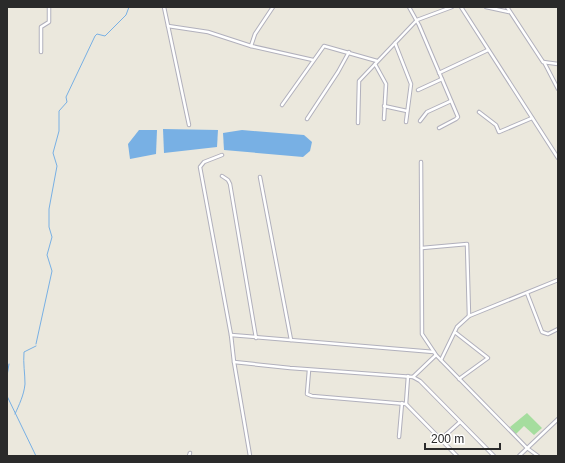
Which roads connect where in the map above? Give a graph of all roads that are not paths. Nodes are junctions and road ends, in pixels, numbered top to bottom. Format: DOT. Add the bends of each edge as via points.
graph roads {
  1 [pos="49,7"];
  2 [pos="164,7"];
  3 [pos="273,7"];
  4 [pos="409,7"];
  5 [pos="452,7"];
  6 [pos="461,7"];
  7 [pos="486,7"];
  8 [pos="507,7"];
  9 [pos="510,12"];
  10 [pos="417,20"];
  11 [pos="168,26"];
  12 [pos="395,43"];
  13 [pos="251,46"];
  14 [pos="488,50"];
  15 [pos="41,52"];
  16 [pos="349,52"];
  17 [pos="313,60"];
  18 [pos="377,61"];
  19 [pos="543,62"];
  20 [pos="374,64"];
  21 [pos="558,64"];
  22 [pos="439,73"];
  23 [pos="442,79"];
  24 [pos="558,89"];
  25 [pos="418,90"];
  26 [pos="451,101"];
  27 [pos="282,105"];
  28 [pos="384,106"];
  29 [pos="407,111"];
  30 [pos="479,112"];
  31 [pos="532,118"];
  32 [pos="307,119"];
  33 [pos="384,119"];
  34 [pos="420,121"];
  35 [pos="406,122"];
  36 [pos="358,124"];
  37 [pos="189,125"];
  38 [pos="439,128"];
  39 [pos="222,155"];
  40 [pos="558,158"];
  41 [pos="421,162"];
  42 [pos="222,176"];
  43 [pos="260,177"];
  44 [pos="422,248"];
  45 [pos="558,280"];
  46 [pos="527,293"];
  47 [pos="469,316"];
  48 [pos="558,329"];
  49 [pos="456,333"];
  50 [pos="231,335"];
  51 [pos="256,338"];
  52 [pos="291,340"];
  53 [pos="434,352"];
  54 [pos="436,355"];
  55 [pos="441,360"];
  56 [pos="234,362"];
  57 [pos="309,370"];
  58 [pos="408,376"];
  59 [pos="413,377"];
  60 [pos="459,379"];
  61 [pos="404,404"];
  62 [pos="558,419"];
  63 [pos="460,422"];
  64 [pos="398,437"];
  65 [pos="440,440"];
  66 [pos="528,448"];
  67 [pos="250,456"];
  68 [pos="457,456"];
  69 [pos="494,456"];
  70 [pos="519,456"];
  71 [pos="538,456"];
  1 -- 15 [label="street" via="49,22 41,27"];
  2 -- 11 [label="street"];
  3 -- 13 [label="street" via="255,34"];
  4 -- 10 [label="street"];
  5 -- 10 [label="street"];
  6 -- 14 [label="street"];
  7 -- 9 [label="street"];
  8 -- 9 [label="street"];
  9 -- 19 [label="street"];
  10 -- 12 [label="street"];
  10 -- 22 [label="street"];
  11 -- 13 [label="street" via="208,32"];
  11 -- 37 [label="street"];
  12 -- 18 [label="street"];
  12 -- 29 [label="street" via="411,84"];
  13 -- 17 [label="street"];
  14 -- 22 [label="street"];
  14 -- 31 [label="street"];
  16 -- 17 [label="street" via="324,46"];
  16 -- 18 [label="street"];
  16 -- 32 [label="street"];
  17 -- 27 [label="street"];
  18 -- 20 [label="street"];
  19 -- 21 [label="street"];
  19 -- 24 [label="street"];
  20 -- 28 [label="street" via="385,82"];
  20 -- 36 [label="street" via="358,82"];
  22 -- 23 [label="street"];
  23 -- 25 [label="street"];
  23 -- 26 [label="street"];
  26 -- 34 [label="street" via="427,112"];
  26 -- 38 [label="street" via="457,118"];
  28 -- 29 [label="street"];
  28 -- 33 [label="street"];
  29 -- 35 [label="street"];
  30 -- 31 [label="street" via="496,124 499,132"];
  31 -- 40 [label="street"];
  39 -- 50 [label="street" via="204,162 200,167"];
  41 -- 44 [label="street"];
  42 -- 51 [label="street" via="230,184"];
  43 -- 52 [label="street"];
  44 -- 47 [label="street" via="467,244"];
  44 -- 53 [label="street" via="422,334"];
  45 -- 46 [label="street"];
  46 -- 47 [label="street"];
  46 -- 48 [label="street" via="542,332 548,334"];
  47 -- 49 [label="street" via="457,328"];
  49 -- 55 [label="street"];
  49 -- 60 [label="street" via="488,358"];
  50 -- 51 [label="street"];
  50 -- 56 [label="street"];
  51 -- 52 [label="street"];
  52 -- 53 [label="street"];
  53 -- 54 [label="street"];
  54 -- 55 [label="street"];
  54 -- 59 [label="street"];
  55 -- 60 [label="street"];
  56 -- 57 [label="street"];
  56 -- 67 [label="street"];
  57 -- 58 [label="street"];
  57 -- 61 [label="street" via="307,394 312,396"];
  58 -- 59 [label="street"];
  58 -- 61 [label="street"];
  59 -- 63 [label="street"];
  60 -- 66 [label="street"];
  61 -- 64 [label="street"];
  61 -- 65 [label="street"];
  62 -- 66 [label="street"];
  63 -- 65 [label="street"];
  63 -- 69 [label="street"];
  65 -- 68 [label="street"];
  66 -- 70 [label="street"];
  66 -- 71 [label="street"];
}
